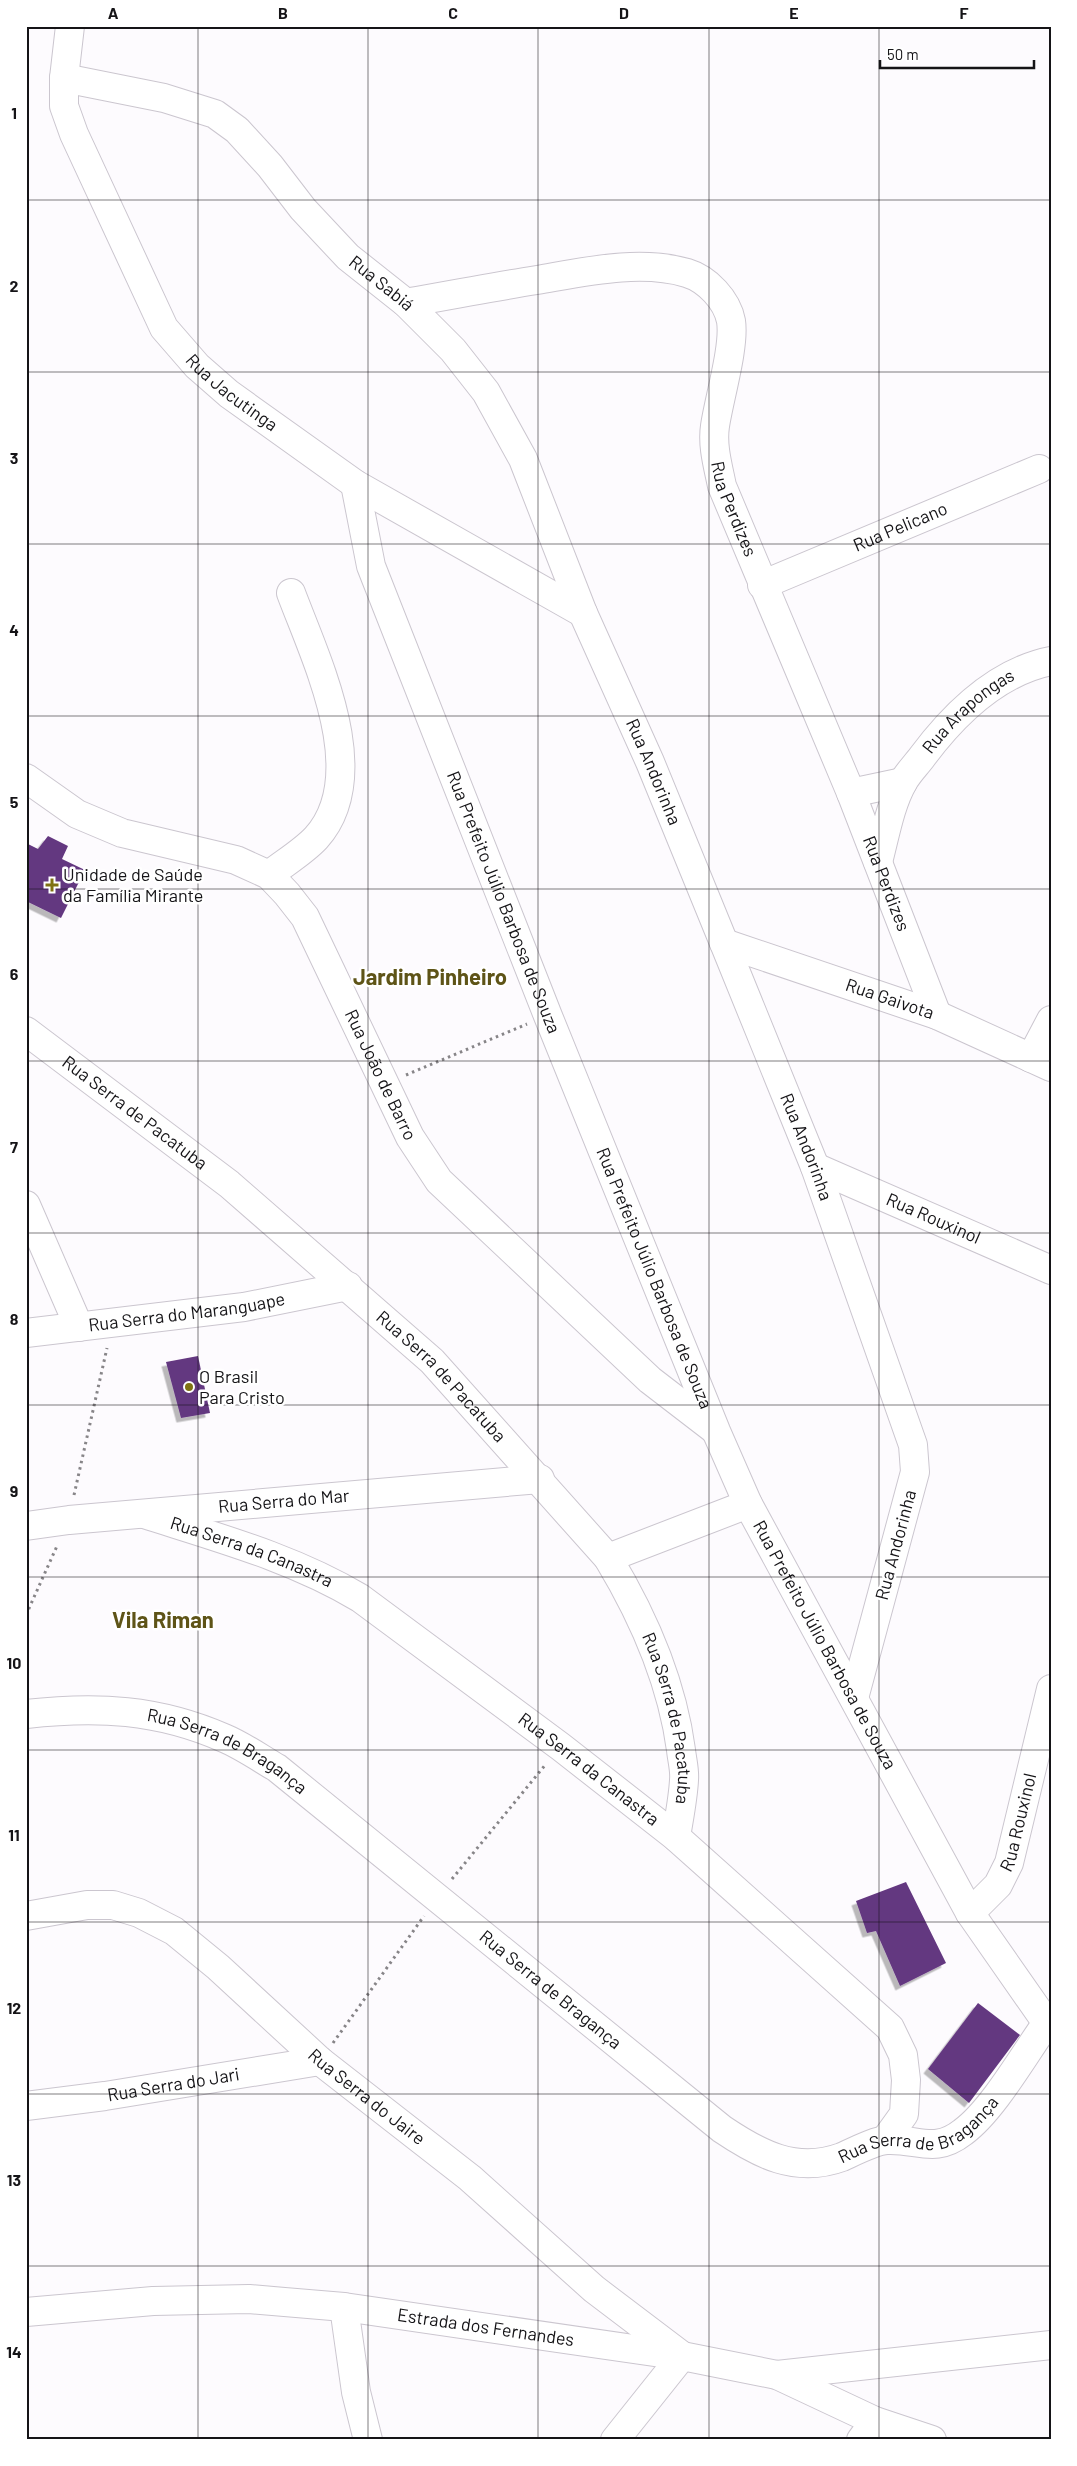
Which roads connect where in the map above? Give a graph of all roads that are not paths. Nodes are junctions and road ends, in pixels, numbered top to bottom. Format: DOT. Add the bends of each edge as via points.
graph roads {
  1 [pos="70,26"];
  2 [pos="64,78"];
  3 [pos="406,303"];
  4 [pos="1039,469"];
  5 [pos="355,484"];
  6 [pos="762,585"];
  7 [pos="291,593"];
  8 [pos="583,612"];
  9 [pos="1051,662"];
  10 [pos="26,778"];
  11 [pos="903,782"];
  12 [pos="851,793"];
  13 [pos="878,862"];
  14 [pos="269,875"];
  15 [pos="724,943"];
  16 [pos="937,1015"];
  17 [pos="1051,1020"];
  18 [pos="26,1031"];
  19 [pos="1041,1063"];
  20 [pos="815,1167"];
  21 [pos="26,1205"];
  22 [pos="1051,1270"];
  23 [pos="348,1286"];
  24 [pos="79,1327"];
  25 [pos="26,1333"];
  26 [pos="716,1431"];
  27 [pos="540,1479"];
  28 [pos="748,1504"];
  29 [pos="144,1514"];
  30 [pos="26,1526"];
  31 [pos="608,1558"];
  32 [pos="1051,1689"];
  33 [pos="854,1698"];
  34 [pos="26,1714"];
  35 [pos="1047,1728"];
  36 [pos="676,1837"];
  37 [pos="970,1913"];
  38 [pos="26,1916"];
  39 [pos="1048,2027"];
  40 [pos="320,2061"];
  41 [pos="26,2106"];
  42 [pos="886,2140"];
  43 [pos="344,2307"];
  44 [pos="26,2312"];
  45 [pos="1051,2345"];
  46 [pos="682,2356"];
  47 [pos="777,2375"];
  48 [pos="868,2430"];
  49 [pos="368,2440"];
  50 [pos="615,2440"];
  51 [pos="932,2440"];
  1 -- 2 [label="street, Rua Jacutinga"];
  2 -- 3 [label="street, Rua Sabiá" via="164,98 215,114 252,145 302,209 348,257"];
  2 -- 5 [label="street, Rua Jacutinga" via="64,106 74,134 164,328 197,366 229,394"];
  3 -- 6 [label="street, Rua Perdizes" via="582,272 632,268 688,273 709,284 722,300 731,321 730,346 714,428 715,452 722,486"];
  3 -- 8 [label="street, Rua Sabiá" via="453,350 486,392 523,459"];
  4 -- 6 [label="street, Rua Pelicano"];
  5 -- 8 [label="street, Rua Jacutinga"];
  5 -- 26 [label="street, Rua Prefeito Júlio Barbosa de Souza" via="371,566"];
  6 -- 12 [label="street, Rua Perdizes"];
  7 -- 14 [label="street" via="326,689 338,741 340,791 332,814 316,838"];
  8 -- 15 [label="street, Rua Andorinha" via="650,762"];
  9 -- 11 [label="street, Rua Arapongas" via="1022,670 968,704 950,721"];
  10 -- 14 [label="street, Rua João de Barro" via="76,814 113,829 236,860"];
  11 -- 12 [label="street"];
  11 -- 13 [label="street, Rua Arapongas"];
  12 -- 13 [label="street, Rua Perdizes"];
  13 -- 16 [label="street, Rua Perdizes"];
  14 -- 26 [label="street, Rua João de Barro" via="305,917 410,1138 439,1182 650,1380"];
  15 -- 16 [label="street, Rua Gaivota"];
  15 -- 20 [label="street, Rua Andorinha"];
  16 -- 19 [label="street, Rua Gaivota"];
  17 -- 19 [label="street"];
  18 -- 23 [label="street, Rua Serra de Pacatuba" via="229,1184"];
  20 -- 22 [label="street, Rua Rouxinol"];
  20 -- 33 [label="street, Rua Andorinha" via="908,1427 915,1458 915,1472"];
  21 -- 24 [label="street"];
  23 -- 24 [label="street, Rua Serra do Maranguape" via="244,1307"];
  23 -- 27 [label="street, Rua Serra de Pacatuba" via="432,1361"];
  24 -- 25 [label="street, Rua Serra do Maranguape"];
  26 -- 28 [label="street, Rua Prefeito Júlio Barbosa de Souza"];
  27 -- 29 [label="street, Rua Serra do Mar"];
  27 -- 31 [label="street, Rua Serra de Pacatuba"];
  28 -- 31 [label="street"];
  28 -- 33 [label="street, Rua Prefeito Júlio Barbosa de Souza"];
  29 -- 30 [label="street, Rua Serra do Mar"];
  29 -- 36 [label="street, Rua Serra da Canastra" via="254,1549 327,1578 360,1598 561,1746"];
  31 -- 36 [label="street, Rua Serra de Pacatuba" via="625,1585 652,1643 679,1734 684,1779"];
  32 -- 35 [label="street, Rua Rouxinol"];
  33 -- 37 [label="street, Rua Prefeito Júlio Barbosa de Souza"];
  34 -- 42 [label="street, Rua Serra de Bragança" via="73,1709 128,1711 177,1720 226,1738 277,1768 722,2129 755,2151 796,2163 834,2160"];
  35 -- 37 [label="street, Rua Rouxinol" via="1009,1864 998,1885"];
  36 -- 42 [label="street, Rua Serra da Canastra" via="890,2028 904,2055 906,2080 904,2114"];
  37 -- 39 [label="street, Rua Prefeito Júlio Barbosa de Souza"];
  38 -- 40 [label="street, Rua Serra do Jaire" via="87,1905 113,1905 139,1913 174,1931"];
  39 -- 42 [label="street, Rua Serra de Bragança" via="965,2132 946,2144"];
  40 -- 41 [label="street, Rua Serra do Jari"];
  40 -- 46 [label="street, Rua Serra do Jaire" via="470,2178 594,2289"];
  43 -- 44 [label="street, Estrada dos Fernandes" via="250,2299 153,2301"];
  43 -- 46 [label="street, Estrada dos Fernandes"];
  43 -- 49 [label="street" via="356,2392"];
  45 -- 47 [label="street"];
  46 -- 47 [label="street, Estrada dos Fernandes"];
  46 -- 50 [label="street"];
  47 -- 48 [label="street, Estrada dos Fernandes"];
  48 -- 51 [label="street, Estrada dos Fernandes"];
}
